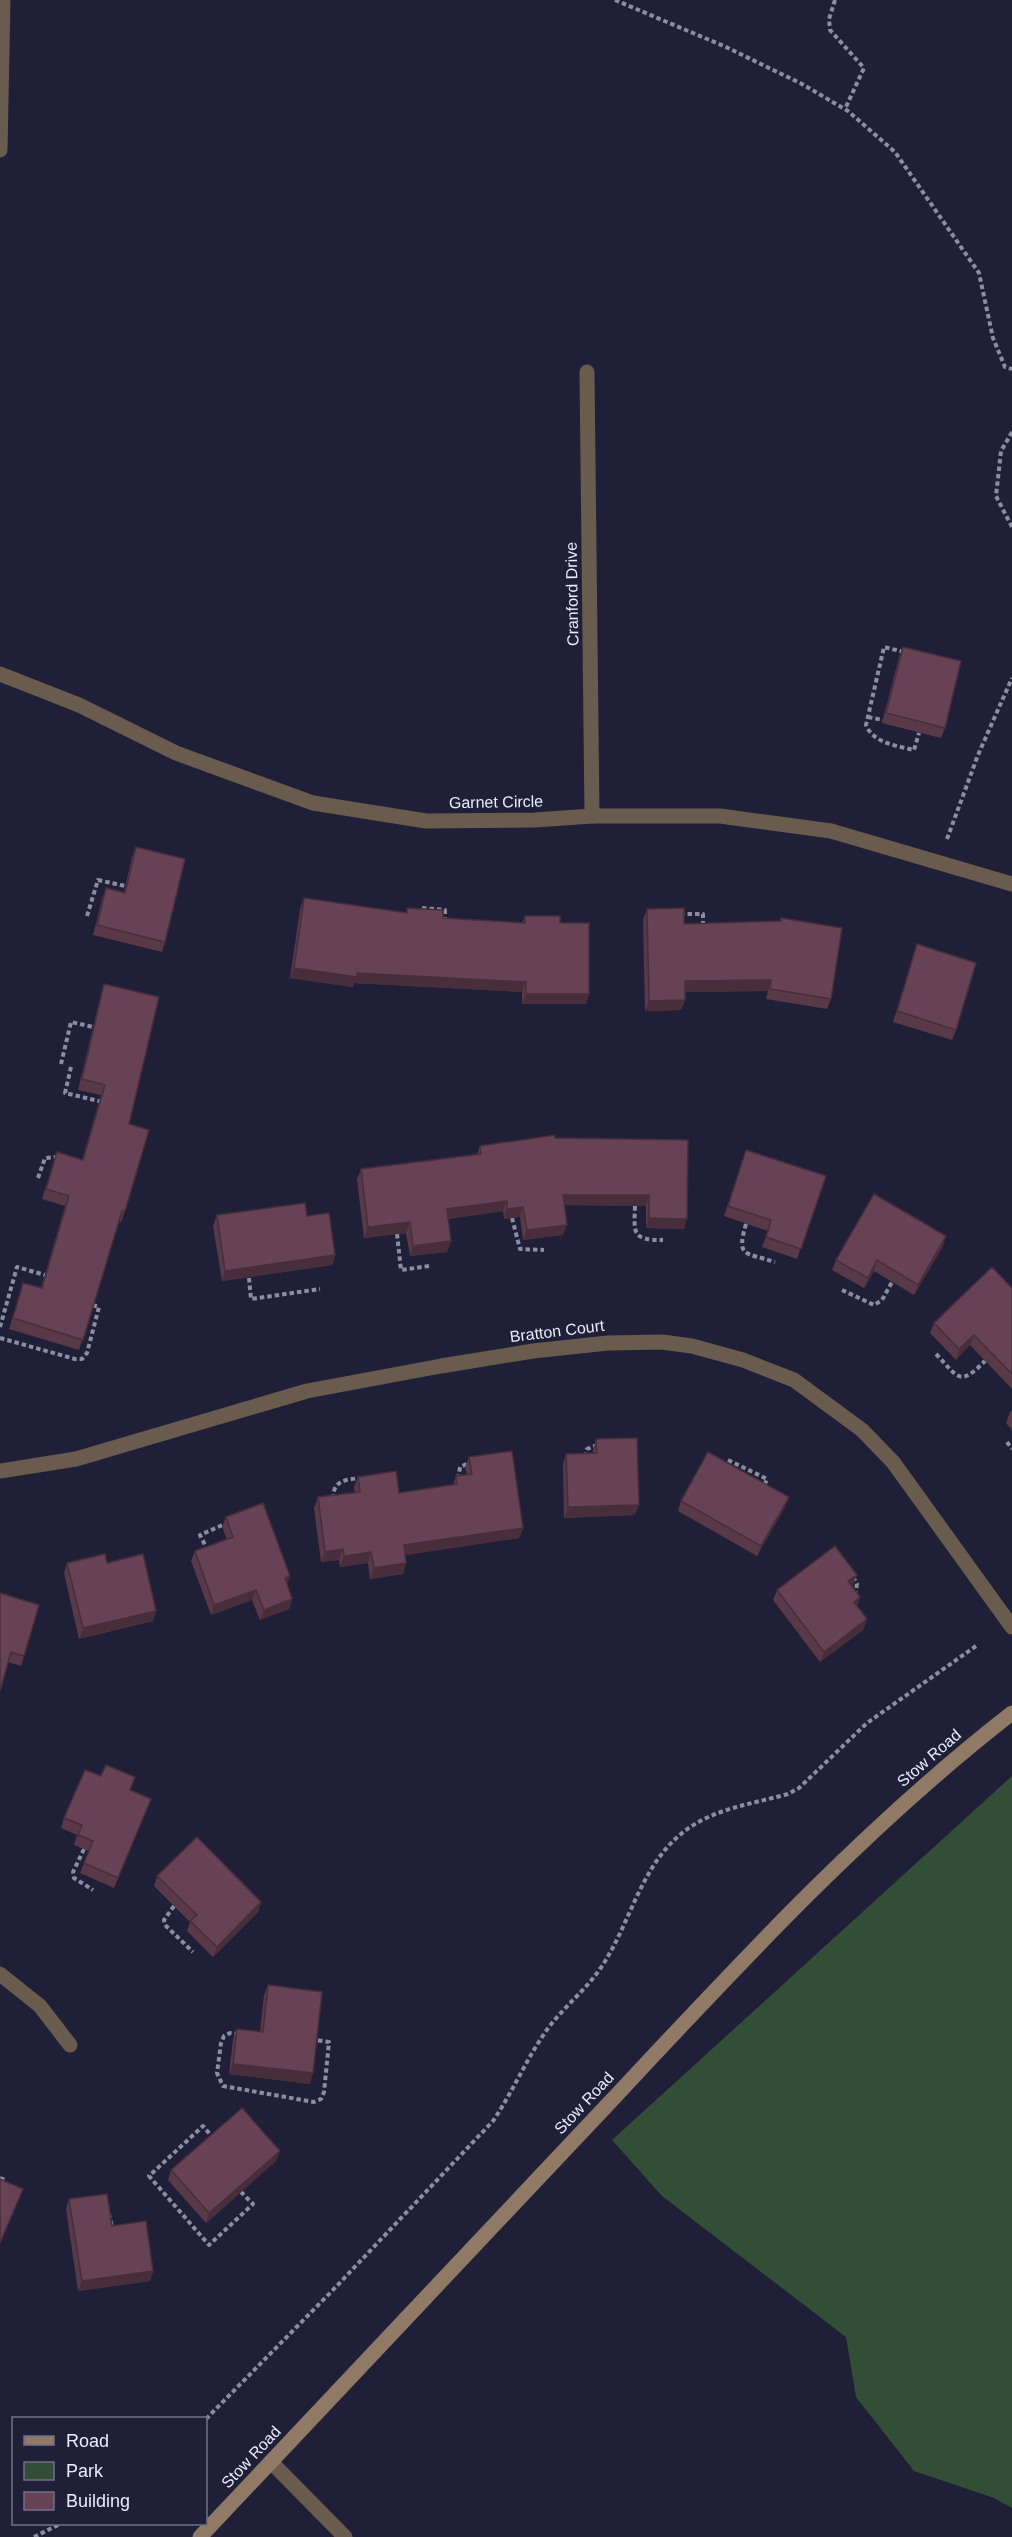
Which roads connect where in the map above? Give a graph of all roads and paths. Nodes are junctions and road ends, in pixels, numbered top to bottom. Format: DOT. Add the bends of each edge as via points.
graph roads {
  1 [pos="3,0"];
  2 [pos="615,0"];
  3 [pos="835,0"];
  4 [pos="844,109"];
  5 [pos="0,150"];
  6 [pos="1012,369"];
  7 [pos="587,372"];
  8 [pos="1012,432"];
  9 [pos="1012,527"];
  10 [pos="913,654"];
  11 [pos="0,674"];
  12 [pos="1012,678"];
  13 [pos="868,717"];
  14 [pos="883,720"];
  15 [pos="919,733"];
  16 [pos="592,816"];
  17 [pos="938,862"];
  18 [pos="1012,884"];
  19 [pos="125,886"];
  20 [pos="422,908"];
  21 [pos="671,914"];
  22 [pos="87,916"];
  23 [pos="445,929"];
  24 [pos="703,934"];
  25 [pos="93,1027"];
  26 [pos="62,1064"];
  27 [pos="71,1067"];
  28 [pos="104,1102"];
  29 [pos="62,1158"];
  30 [pos="38,1178"];
  31 [pos="634,1206"];
  32 [pos="512,1218"];
  33 [pos="746,1224"];
  34 [pos="397,1234"];
  35 [pos="663,1240"];
  36 [pos="544,1250"];
  37 [pos="775,1262"];
  38 [pos="429,1266"];
  39 [pos="45,1275"];
  40 [pos="249,1278"];
  41 [pos="892,1282"];
  42 [pos="320,1288"];
  43 [pos="842,1290"];
  44 [pos="93,1305"];
  45 [pos="0,1327"];
  46 [pos="0,1338"];
  47 [pos="936,1354"];
  48 [pos="985,1361"];
  49 [pos="1007,1442"];
  50 [pos="602,1445"];
  51 [pos="1012,1449"];
  52 [pos="728,1460"];
  53 [pos="477,1462"];
  54 [pos="585,1464"];
  55 [pos="0,1471"];
  56 [pos="362,1478"];
  57 [pos="459,1485"];
  58 [pos="760,1493"];
  59 [pos="334,1505"];
  60 [pos="229,1522"];
  61 [pos="209,1554"];
  62 [pos="851,1575"];
  63 [pos="850,1599"];
  64 [pos="1012,1627"];
  65 [pos="976,1646"];
  66 [pos="1012,1713"];
  67 [pos="84,1849"];
  68 [pos="93,1890"];
  69 [pos="174,1906"];
  70 [pos="193,1952"];
  71 [pos="0,1974"];
  72 [pos="250,2034"];
  73 [pos="315,2040"];
  74 [pos="70,2045"];
  75 [pos="214,2140"];
  76 [pos="241,2192"];
  77 [pos="106,2203"];
  78 [pos="113,2236"];
  79 [pos="207,2418"];
  80 [pos="271,2462"];
  81 [pos="56,2525"];
  82 [pos="34,2537"];
  83 [pos="200,2537"];
  84 [pos="345,2537"];
  1 -- 5 [label="street"];
  2 -- 4 [label="path" via="726,47"];
  3 -- 4 [label="path" via="830,30 864,68"];
  4 -- 6 [label="path" via="895,152 979,273 993,338 1005,367"];
  7 -- 16 [label="street, Cranford Drive"];
  8 -- 9 [label="path" via="1001,452 996,496"];
  10 -- 13 [label="path" via="884,647"];
  11 -- 16 [label="street, Garnet Circle" via="79,705 176,753 313,803 426,821"];
  12 -- 17 [label="path"];
  13 -- 14 [label="path"];
  13 -- 15 [label="path" via="869,733 894,745 914,750"];
  16 -- 17 [label="street, Garnet Circle" via="720,816 831,831"];
  17 -- 18 [label="street, Garnet Circle"];
  19 -- 22 [label="path" via="98,880"];
  20 -- 23 [label="path" via="445,910"];
  21 -- 24 [label="path" via="703,915"];
  25 -- 26 [label="path" via="71,1022"];
  27 -- 28 [label="path" via="65,1093"];
  29 -- 30 [label="path" via="45,1158"];
  31 -- 35 [label="path" via="634,1232 646,1240"];
  32 -- 36 [label="path" via="520,1249"];
  33 -- 37 [label="path" via="742,1249"];
  34 -- 38 [label="path" via="400,1270"];
  39 -- 45 [label="path" via="17,1267"];
  40 -- 42 [label="path" via="251,1299"];
  41 -- 43 [label="path" via="882,1300 874,1305"];
  44 -- 46 [label="path" via="99,1307 82,1359"];
  47 -- 48 [label="path" via="964,1378"];
  49 -- 51 [label="path"];
  50 -- 54 [label="path" via="587,1449"];
  52 -- 58 [label="path" via="767,1479"];
  53 -- 57 [label="path" via="460,1467"];
  55 -- 64 [label="street, Bratton Court" via="76,1459 307,1391 441,1366 608,1343 692,1346 794,1380 862,1430 892,1462"];
  56 -- 59 [label="path" via="338,1482 333,1491"];
  60 -- 61 [label="path" via="200,1535"];
  62 -- 63 [label="path" via="857,1584"];
  65 -- 79 [label="path" via="867,1723 800,1788 712,1814 684,1831 642,1884 600,1969 545,2032 493,2121"];
  66 -- 80 [label="street, Stow Road" via="908,1800 840,1864 674,2034"];
  67 -- 68 [label="path" via="74,1878"];
  69 -- 70 [label="path" via="164,1920 165,1925"];
  71 -- 74 [label="street" via="40,2006"];
  72 -- 73 [label="path" via="224,2036 217,2073 223,2086 314,2102 324,2092 329,2042"];
  75 -- 76 [label="path" via="202,2126 149,2176 209,2245 253,2204"];
  77 -- 78 [label="path"];
  80 -- 83 [label="street, Stow Road"];
  80 -- 84 [label="street"];
  81 -- 82 [label="path"];
}
